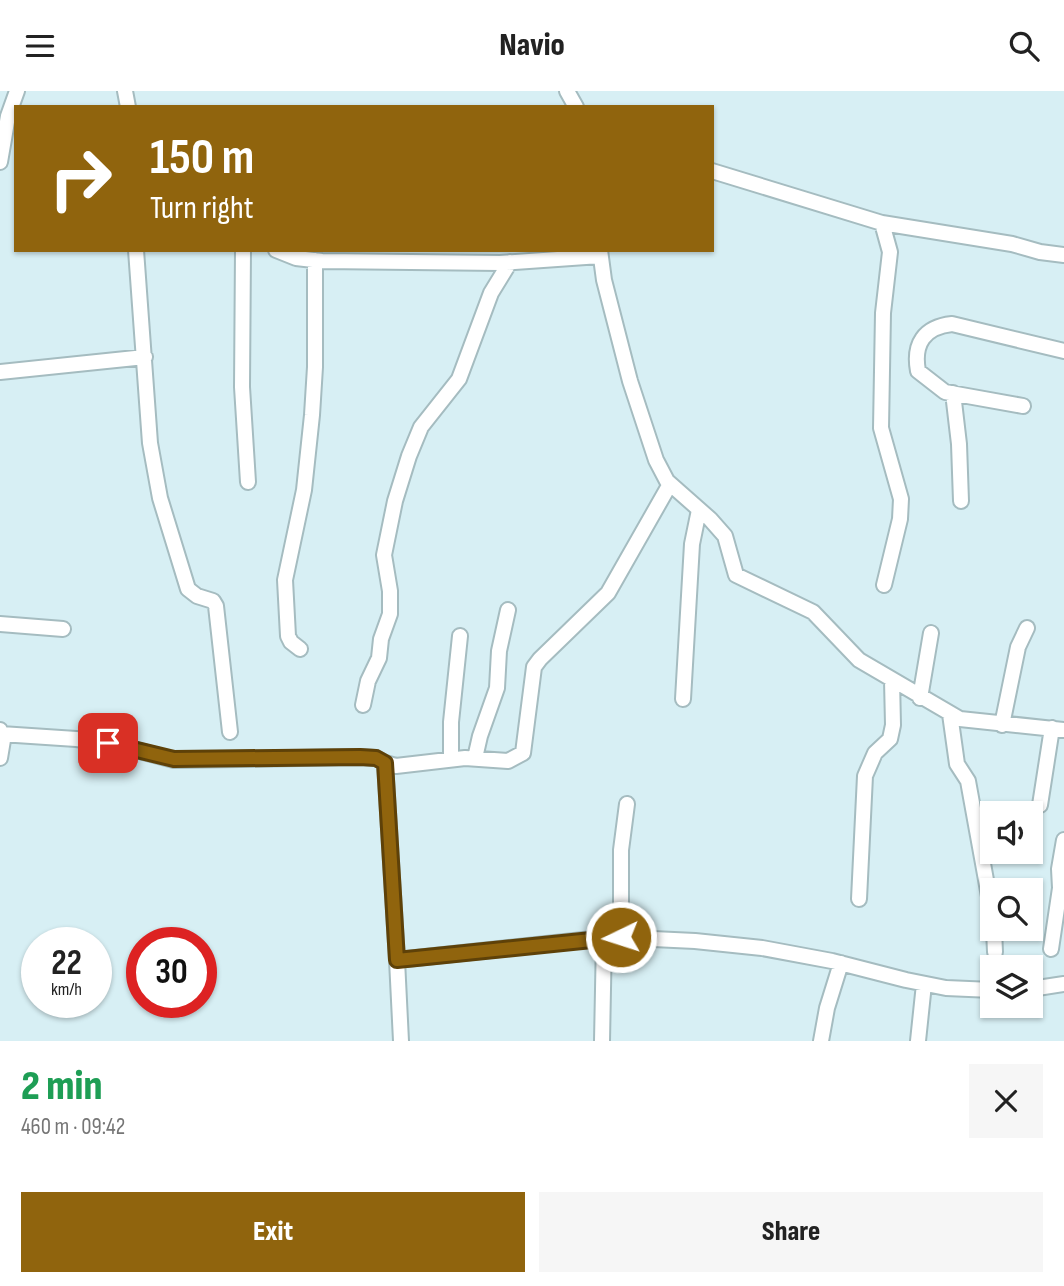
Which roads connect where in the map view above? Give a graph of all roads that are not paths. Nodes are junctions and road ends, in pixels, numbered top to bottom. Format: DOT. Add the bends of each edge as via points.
graph roads {
  1 [pos="17,91"];
  2 [pos="0,162"];
  3 [pos="714,172"];
  4 [pos="882,223"];
  5 [pos="136,252"];
  6 [pos="243,252"];
  7 [pos="291,253"];
  8 [pos="600,253"];
  9 [pos="1064,255"];
  10 [pos="315,260"];
  11 [pos="510,262"];
  12 [pos="1064,351"];
  13 [pos="145,357"];
  14 [pos="0,372"];
  15 [pos="953,393"];
  16 [pos="1023,406"];
  17 [pos="248,482"];
  18 [pos="670,484"];
  19 [pos="961,501"];
  20 [pos="699,510"];
  21 [pos="884,585"];
  22 [pos="508,610"];
  23 [pos="0,624"];
  24 [pos="1027,628"];
  25 [pos="63,629"];
  26 [pos="931,633"];
  27 [pos="460,636"];
  28 [pos="300,649"];
  29 [pos="892,680"];
  30 [pos="920,698"];
  31 [pos="683,699"];
  32 [pos="363,705"];
  33 [pos="950,714"];
  34 [pos="1002,725"];
  35 [pos="1058,729"];
  36 [pos="1,732"];
  37 [pos="230,732"];
  38 [pos="0,758"];
  39 [pos="451,758"];
  40 [pos="475,758"];
  41 [pos="385,763"];
  42 [pos="1041,801"];
  43 [pos="627,804"];
  44 [pos="1064,840"];
  45 [pos="986,878"];
  46 [pos="859,899"];
  47 [pos="621,937"];
  48 [pos="604,938"];
  49 [pos="995,941"];
  50 [pos="1051,949"];
  51 [pos="995,952"];
  52 [pos="397,960"];
  53 [pos="841,963"];
  54 [pos="924,983"];
  55 [pos="1064,984"];
  56 [pos="1043,987"];
  57 [pos="980,991"];
  58 [pos="401,1041"];
  59 [pos="602,1041"];
  60 [pos="821,1041"];
  61 [pos="918,1041"];
  1 -- 2 [label="street"];
  3 -- 4 [label="street"];
  4 -- 9 [label="street"];
  4 -- 21 [label="street" via="890,252 883,313 881,428 901,499"];
  5 -- 13 [label="street"];
  6 -- 17 [label="street" via="242,387"];
  7 -- 10 [label="street"];
  8 -- 11 [label="street"];
  8 -- 18 [label="street" via="630,381 656,460"];
  10 -- 11 [label="street"];
  10 -- 28 [label="street" via="312,415 285,585 288,636"];
  11 -- 32 [label="street" via="491,293 459,379 421,427 409,456 384,555 390,614"];
  12 -- 15 [label="street" via="942,325 929,331 916,349 916,359 918,371"];
  13 -- 14 [label="street"];
  13 -- 37 [label="street" via="149,443 160,498 188,589 216,606"];
  15 -- 16 [label="street"];
  15 -- 19 [label="street"];
  18 -- 20 [label="street"];
  18 -- 40 [label="street" via="608,593 534,667 523,753 508,761"];
  20 -- 29 [label="street" via="724,536 736,575 813,612 859,660"];
  20 -- 31 [label="street" via="692,544"];
  22 -- 40 [label="street" via="497,688"];
  23 -- 25 [label="street"];
  24 -- 34 [label="street" via="1018,647"];
  26 -- 30 [label="street"];
  27 -- 39 [label="street"];
  29 -- 30 [label="street"];
  29 -- 46 [label="street" via="890,739 875,753 864,781"];
  30 -- 33 [label="street"];
  33 -- 34 [label="street"];
  33 -- 45 [label="street" via="957,764 968,781"];
  34 -- 35 [label="street"];
  35 -- 42 [label="street"];
  36 -- 38 [label="street"];
  36 -- 41 [label="street" via="99,742 174,759 360,757"];
  39 -- 40 [label="street"];
  39 -- 41 [label="street" via="414,765"];
  41 -- 52 [label="street"];
  43 -- 47 [label="street" via="621,850"];
  44 -- 50 [label="street"];
  47 -- 48 [label="street"];
  47 -- 53 [label="street" via="727,943"];
  48 -- 52 [label="street"];
  48 -- 59 [label="street"];
  49 -- 51 [label="street"];
  52 -- 58 [label="street"];
  53 -- 54 [label="street"];
  53 -- 60 [label="street"];
  54 -- 57 [label="street"];
  54 -- 61 [label="street"];
  55 -- 56 [label="street"];
}
